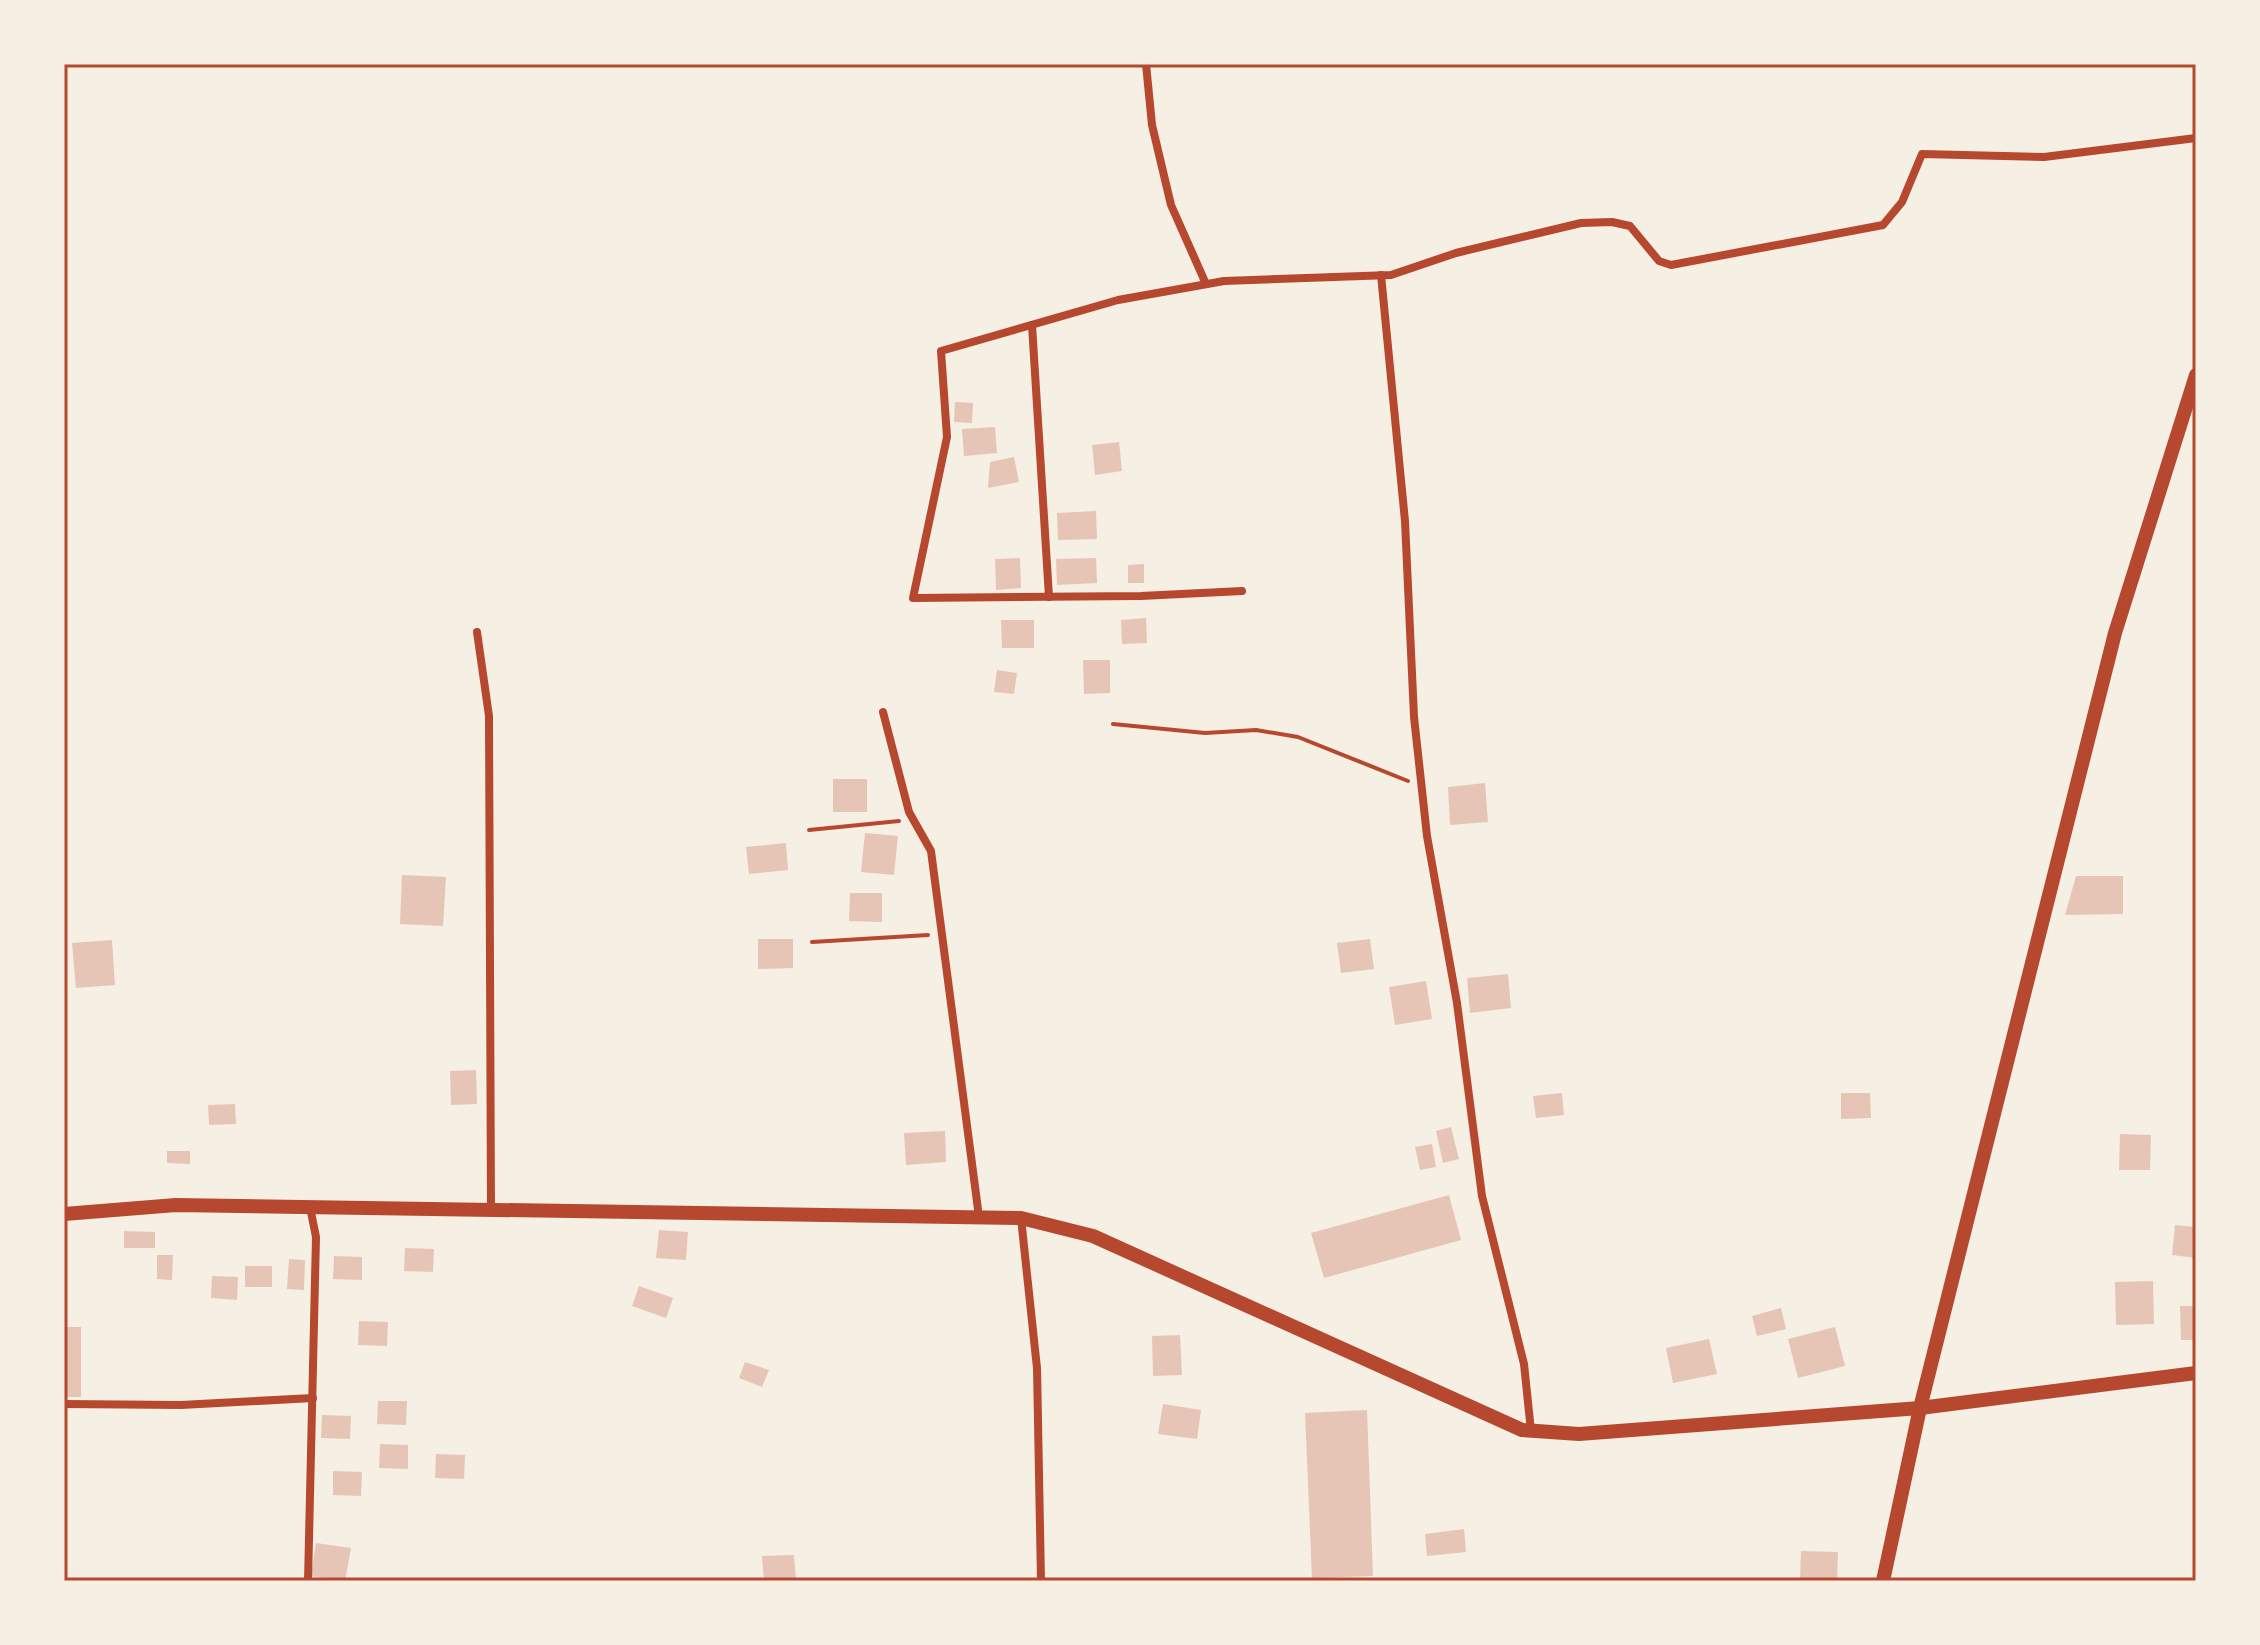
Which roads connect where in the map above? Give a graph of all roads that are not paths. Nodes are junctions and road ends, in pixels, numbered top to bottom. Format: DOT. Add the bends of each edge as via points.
graph roads {
  1 [pos="1146,64"];
  2 [pos="2196,138"];
  3 [pos="1381,275"];
  4 [pos="1206,284"];
  5 [pos="1032,325"];
  6 [pos="2196,375"];
  7 [pos="1242,591"];
  8 [pos="1049,597"];
  9 [pos="477,632"];
  10 [pos="883,712"];
  11 [pos="310,1207"];
  12 [pos="491,1210"];
  13 [pos="64,1214"];
  14 [pos="979,1217"];
  15 [pos="1021,1218"];
  16 [pos="2196,1373"];
  17 [pos="313,1398"];
  18 [pos="64,1404"];
  19 [pos="1920,1408"];
  20 [pos="1531,1431"];
  21 [pos="308,1581"];
  22 [pos="1041,1581"];
  23 [pos="1883,1581"];
  1 -- 4 [label="street" via="1152,125 1171,205"];
  2 -- 3 [label="street" via="2044,157 1922,154 1902,202 1883,225 1671,265 1659,261 1630,226 1581,223"];
  3 -- 4 [label="street"];
  3 -- 20 [label="street" via="1405,521 1422,793 1482,1196 1524,1364"];
  4 -- 5 [label="street" via="1118,300"];
  5 -- 8 [label="street"];
  5 -- 8 [label="street" via="941,351 947,437 913,598"];
  6 -- 19 [label="main road" via="2115,633"];
  7 -- 8 [label="street"];
  9 -- 12 [label="street" via="489,716"];
  10 -- 14 [label="street" via="914,819 931,851"];
  11 -- 12 [label="main road"];
  11 -- 13 [label="main road" via="176,1205"];
  11 -- 17 [label="street" via="316,1237"];
  12 -- 14 [label="main road"];
  14 -- 15 [label="main road"];
  15 -- 20 [label="main road" via="1093,1236"];
  15 -- 22 [label="street" via="1037,1368"];
  16 -- 19 [label="main road"];
  17 -- 18 [label="street"];
  17 -- 21 [label="street"];
  19 -- 20 [label="main road" via="1579,1434"];
  19 -- 23 [label="main road"];
}
